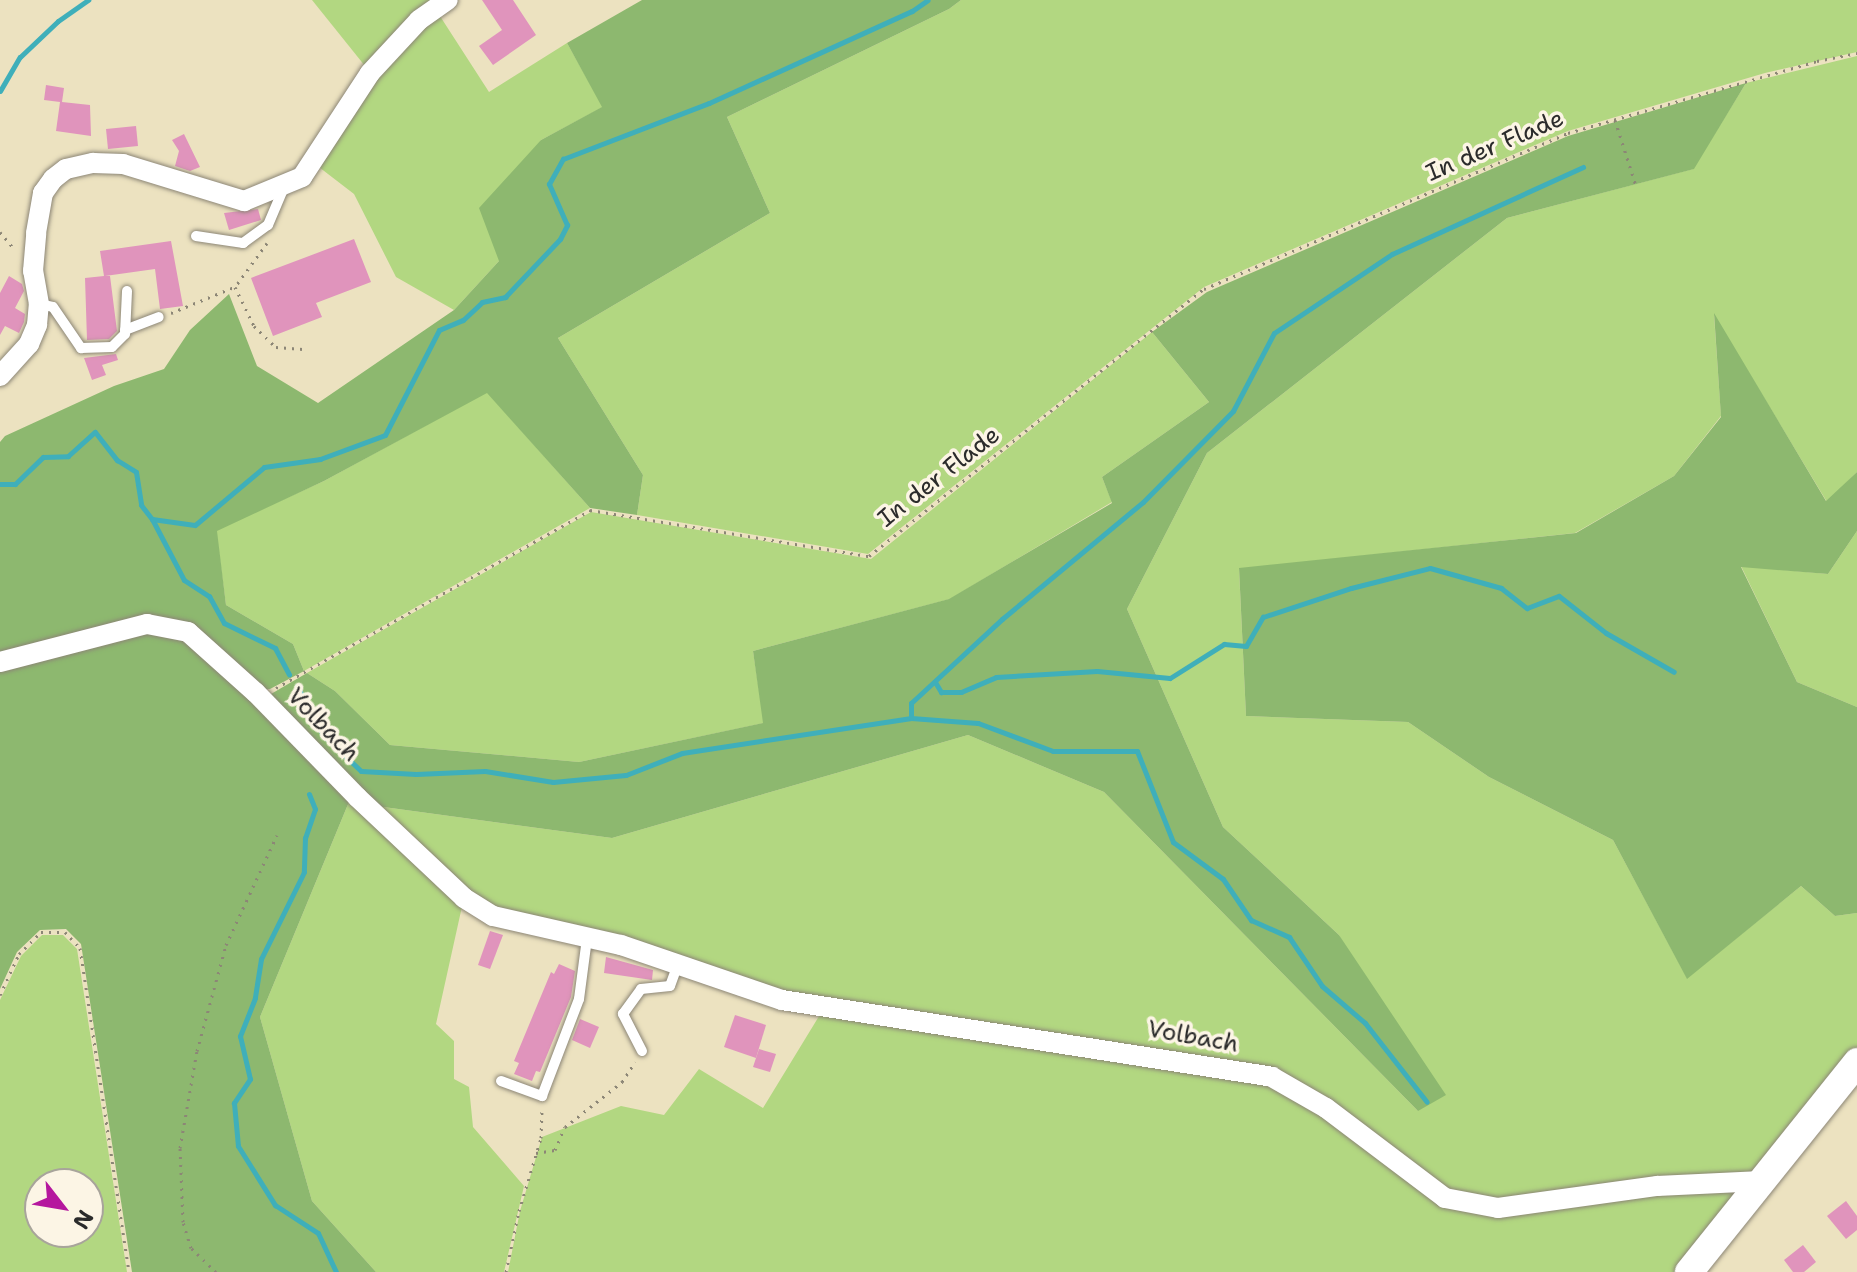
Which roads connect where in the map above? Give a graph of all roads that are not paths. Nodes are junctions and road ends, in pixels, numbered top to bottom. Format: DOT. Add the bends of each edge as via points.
graph roads {
  1 [pos="448,0"];
  2 [pos="286,184"];
  3 [pos="196,236"];
  4 [pos="127,291"];
  5 [pos="39,304"];
  6 [pos="159,317"];
  7 [pos="125,330"];
  8 [pos="0,376"];
  9 [pos="0,662"];
  10 [pos="587,938"];
  11 [pos="678,964"];
  12 [pos="642,1051"];
  13 [pos="1857,1062"];
  14 [pos="501,1081"];
  15 [pos="1762,1181"];
  16 [pos="1689,1272"];
  1 -- 2 [label="street" via="419,20 370,73 302,177"];
  2 -- 3 [label="lane" via="268,225 243,243"];
  2 -- 5 [label="street" via="244,201 123,164 66,169 43,193 33,271"];
  4 -- 7 [label="lane"];
  5 -- 7 [label="lane" via="53,307 81,348 112,347"];
  5 -- 8 [label="street" via="29,344"];
  6 -- 7 [label="lane"];
  9 -- 10 [label="street, Volbach" via="147,624 188,632 464,898 493,916"];
  10 -- 11 [label="street, Volbach"];
  10 -- 14 [label="lane" via="579,999 542,1096"];
  11 -- 12 [label="lane" via="670,986 641,989 623,1014"];
  11 -- 15 [label="street, Volbach" via="782,1000 1272,1077 1326,1108 1445,1198 1498,1208 1657,1186"];
  13 -- 15 [label="main road"];
  15 -- 16 [label="main road"];
}
